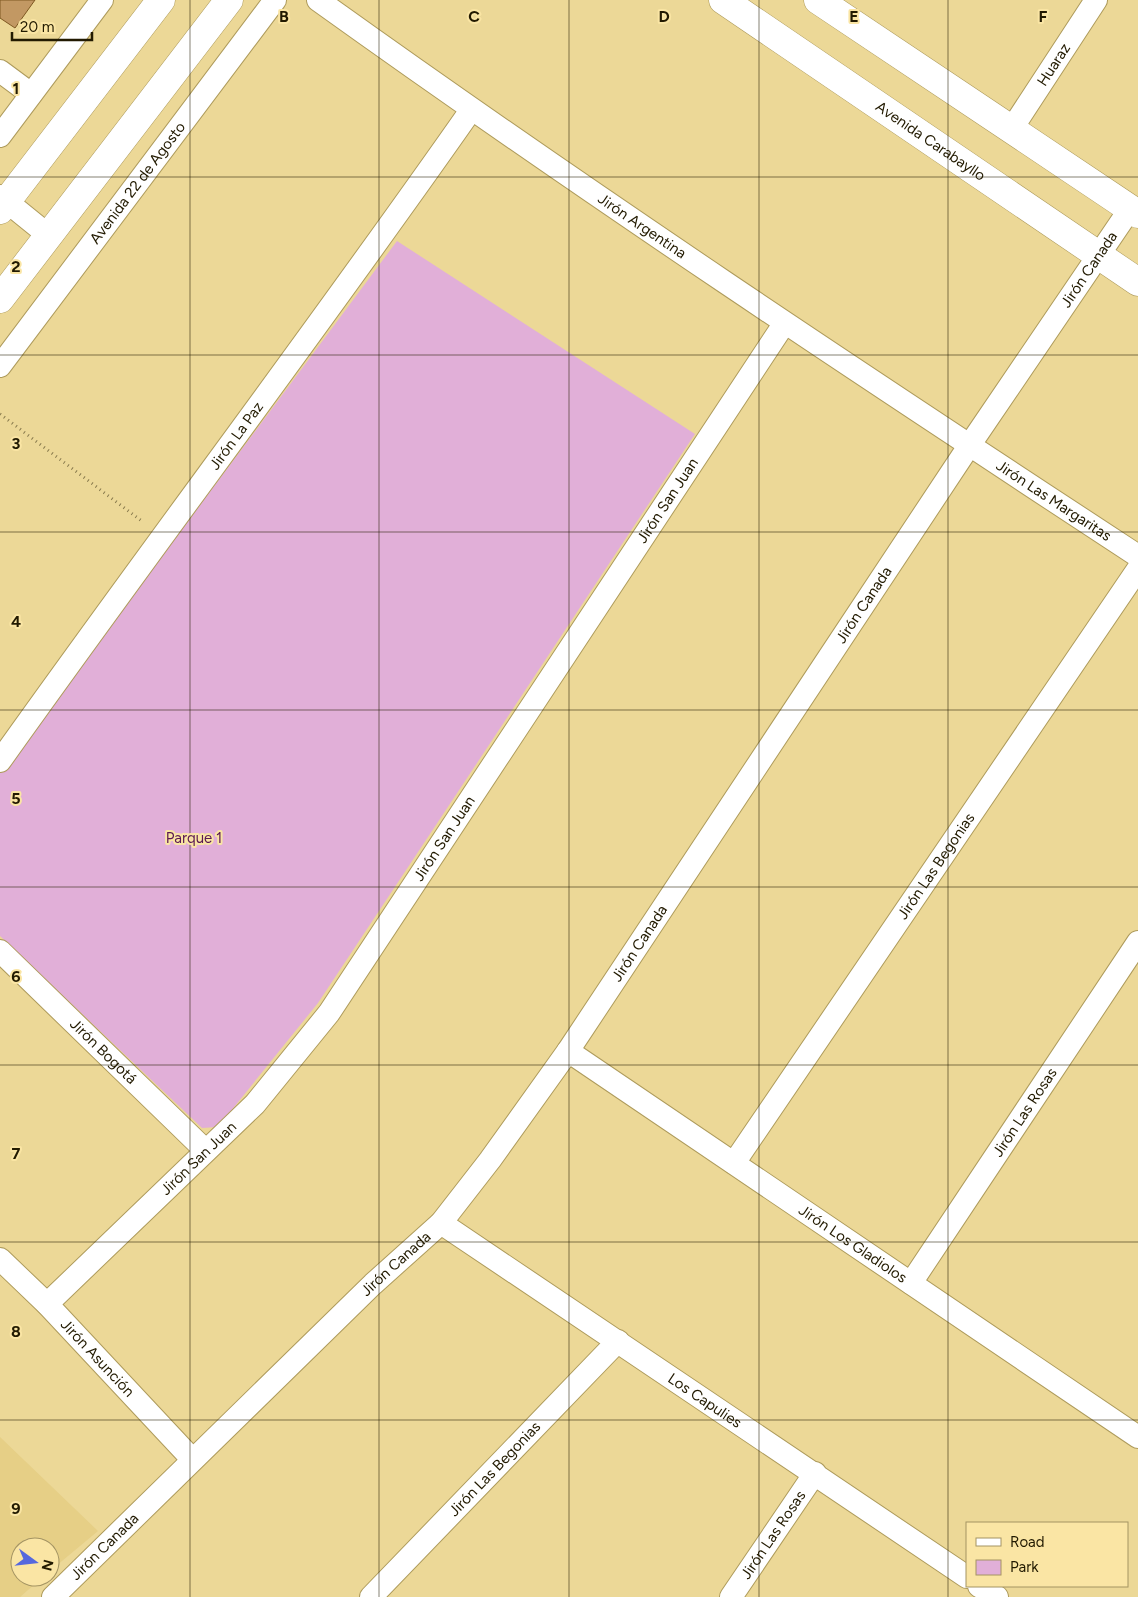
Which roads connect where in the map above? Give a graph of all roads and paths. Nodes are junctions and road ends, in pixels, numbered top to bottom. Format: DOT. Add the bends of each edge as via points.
graph roads {
  1 [pos="102,0"];
  2 [pos="161,0"];
  3 [pos="228,0"];
  4 [pos="275,0"];
  5 [pos="318,0"];
  6 [pos="723,0"];
  7 [pos="818,0"];
  8 [pos="1096,0"];
  9 [pos="0,71"];
  10 [pos="32,94"];
  11 [pos="471,110"];
  12 [pos="1012,130"];
  13 [pos="0,136"];
  14 [pos="2,203"];
  15 [pos="1134,212"];
  16 [pos="48,235"];
  17 [pos="1098,254"];
  18 [pos="1138,282"];
  19 [pos="0,299"];
  20 [pos="784,324"];
  21 [pos="0,366"];
  22 [pos="0,414"];
  23 [pos="969,446"];
  24 [pos="161,536"];
  25 [pos="1138,556"];
  26 [pos="1138,569"];
  27 [pos="0,761"];
  28 [pos="1138,942"];
  29 [pos="0,951"];
  30 [pos="568,1051"];
  31 [pos="205,1150"];
  32 [pos="734,1163"];
  33 [pos="441,1223"];
  34 [pos="0,1259"];
  35 [pos="911,1283"];
  36 [pos="47,1304"];
  37 [pos="618,1341"];
  38 [pos="1138,1437"];
  39 [pos="192,1459"];
  40 [pos="815,1473"];
  41 [pos="966,1576"];
  42 [pos="981,1587"];
  43 [pos="53,1597"];
  44 [pos="371,1597"];
  45 [pos="730,1597"];
  46 [pos="997,1597"];
  1 -- 10 [label="street"];
  2 -- 14 [label="main road"];
  3 -- 16 [label="main road"];
  4 -- 21 [label="street, Avenida 22 de Agosto"];
  5 -- 11 [label="street, Jirón Argentina"];
  6 -- 17 [label="main road, Avenida Carabayllo"];
  7 -- 12 [label="main road"];
  8 -- 12 [label="street, Huaraz"];
  9 -- 10 [label="street"];
  10 -- 13 [label="street"];
  11 -- 20 [label="street, Jirón Argentina"];
  11 -- 24 [label="street, Jirón La Paz" via="389,228"];
  12 -- 15 [label="main road"];
  14 -- 16 [label="street"];
  15 -- 17 [label="street, Jirón Canada"];
  16 -- 19 [label="main road"];
  17 -- 18 [label="main road, Avenida Carabayllo"];
  17 -- 23 [label="street, Jirón Canada"];
  20 -- 23 [label="street, Jirón Argentina"];
  20 -- 31 [label="street, Jirón San Juan" via="329,1012 255,1104"];
  22 -- 24 [label="path"];
  23 -- 25 [label="street, Jirón Las Margaritas"];
  23 -- 30 [label="street, Jirón Canada"];
  24 -- 27 [label="street, Jirón La Paz"];
  26 -- 32 [label="street, Jirón Las Begonias"];
  28 -- 35 [label="street, Jirón Las Rosas"];
  29 -- 31 [label="street, Jirón Bogotá"];
  30 -- 32 [label="street, Jirón Los Gladiolos"];
  30 -- 33 [label="street, Jirón Canada"];
  31 -- 36 [label="street, Jirón San Juan"];
  32 -- 35 [label="street, Jirón Los Gladiolos"];
  33 -- 37 [label="street, Los Capulies"];
  33 -- 39 [label="street, Jirón Canada" via="373,1284"];
  34 -- 36 [label="street, Jirón Asunción"];
  35 -- 38 [label="street, Jirón Los Gladiolos"];
  36 -- 39 [label="street, Jirón Asunción"];
  37 -- 40 [label="street, Los Capulies"];
  37 -- 44 [label="street, Jirón Las Begonias"];
  39 -- 43 [label="street, Jirón Canada"];
  40 -- 41 [label="street, Los Capulies"];
  40 -- 45 [label="street, Jirón Las Rosas"];
  42 -- 46 [label="street"];
}
